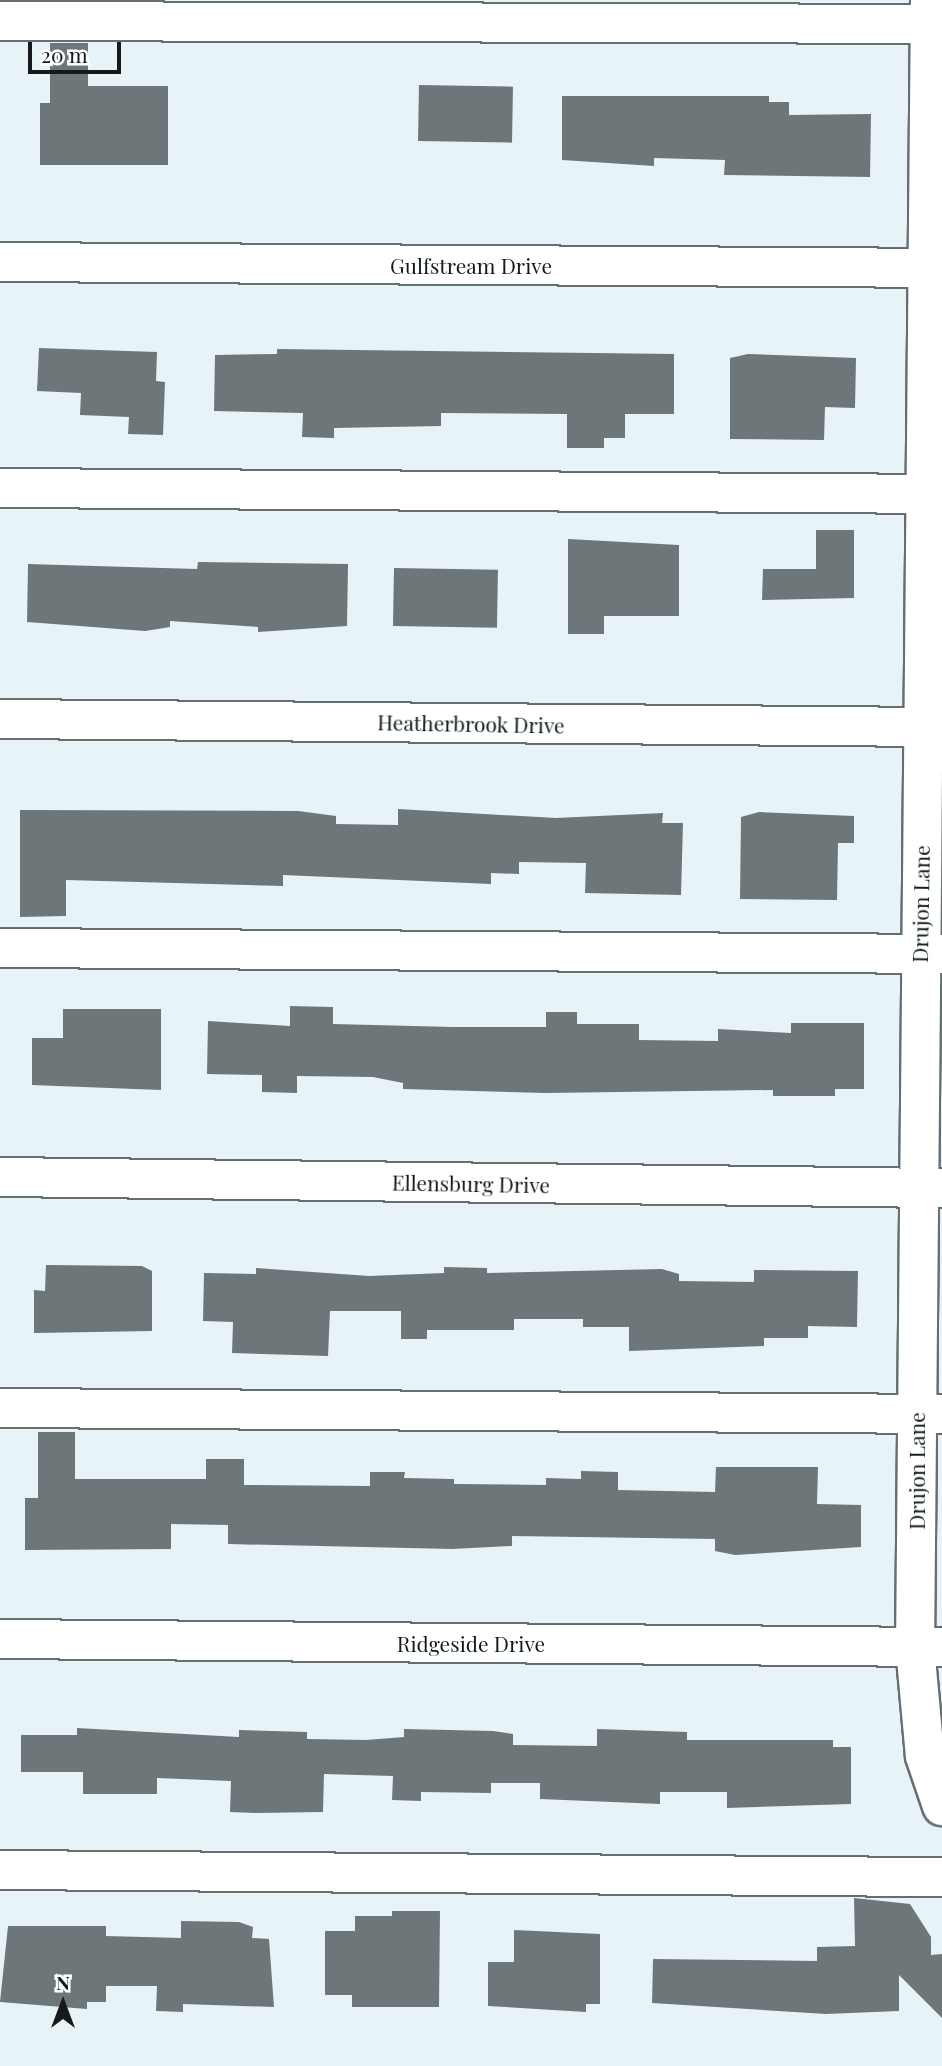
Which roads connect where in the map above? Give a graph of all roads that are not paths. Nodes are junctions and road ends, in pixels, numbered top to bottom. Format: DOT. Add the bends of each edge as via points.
graph roads {
  1 [pos="934,16"];
  2 [pos="0,21"];
  3 [pos="0,262"];
  4 [pos="934,268"];
  5 [pos="0,488"];
  6 [pos="934,494"];
  7 [pos="0,719"];
  8 [pos="933,727"];
  9 [pos="0,948"];
  10 [pos="930,954"];
  11 [pos="0,1177"];
  12 [pos="930,1188"];
  13 [pos="0,1408"];
  14 [pos="929,1414"];
  15 [pos="0,1639"];
  16 [pos="928,1647"];
  17 [pos="942,1806"];
  18 [pos="0,1870"];
  19 [pos="942,1877"];
  1 -- 2 [label="street"];
  1 -- 4 [label="street, Drujon Lane"];
  3 -- 4 [label="street, Gulfstream Drive"];
  4 -- 6 [label="street, Drujon Lane"];
  5 -- 6 [label="street"];
  6 -- 8 [label="street, Drujon Lane"];
  7 -- 8 [label="street, Heatherbrook Drive"];
  8 -- 10 [label="street, Drujon Lane"];
  9 -- 10 [label="street"];
  10 -- 12 [label="street, Drujon Lane"];
  11 -- 12 [label="street, Ellensburg Drive"];
  12 -- 14 [label="street, Drujon Lane"];
  13 -- 14 [label="street"];
  14 -- 16 [label="street, Drujon Lane"];
  15 -- 16 [label="street, Ridgeside Drive"];
  16 -- 17 [label="street, Drujon Lane" via="925,1756"];
  18 -- 19 [label="street"];
}
